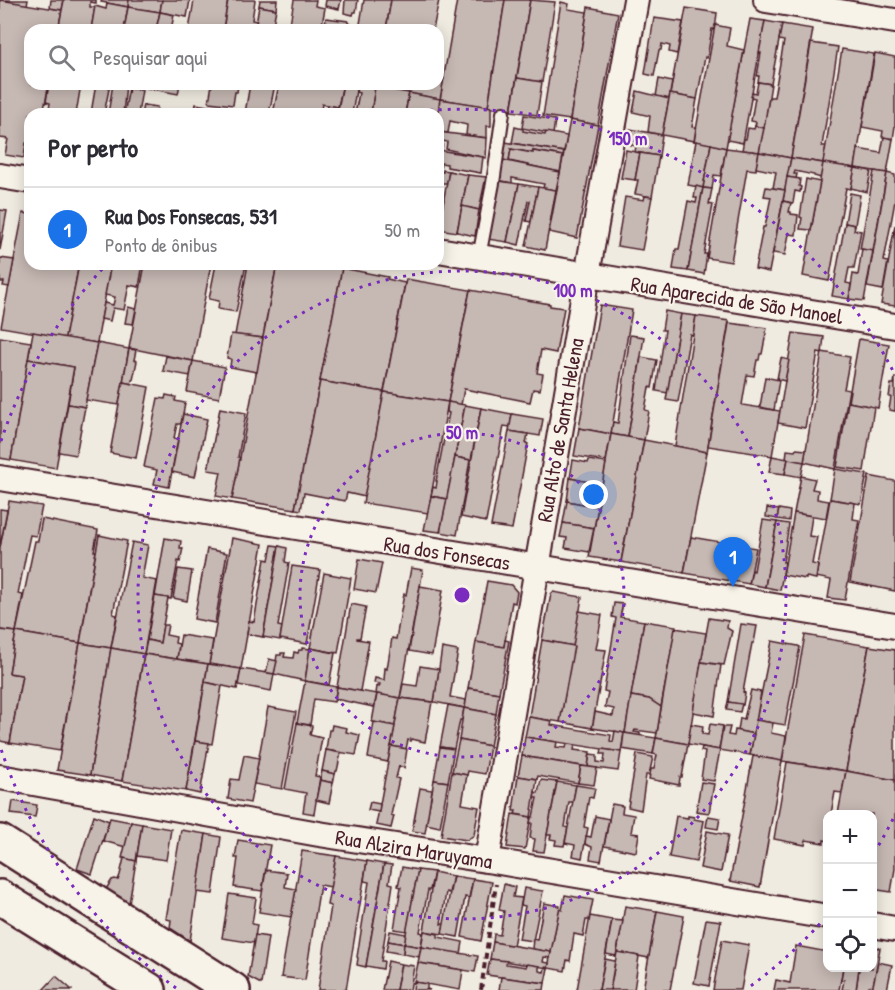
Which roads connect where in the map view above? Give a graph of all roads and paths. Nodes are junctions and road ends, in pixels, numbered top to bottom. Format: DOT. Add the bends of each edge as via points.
graph roads {
  1 [pos="636,0"];
  2 [pos="766,0"];
  3 [pos="895,21"];
  4 [pos="503,113"];
  5 [pos="0,176"];
  6 [pos="24,181"];
  7 [pos="444,251"];
  8 [pos="479,257"];
  9 [pos="587,275"];
  10 [pos="895,326"];
  11 [pos="0,478"];
  12 [pos="537,568"];
  13 [pos="895,626"];
  14 [pos="0,777"];
  15 [pos="0,842"];
  16 [pos="493,861"];
  17 [pos="0,897"];
  18 [pos="823,917"];
  19 [pos="877,926"];
  20 [pos="895,929"];
  21 [pos="149,990"];
  22 [pos="233,990"];
  23 [pos="481,990"];
  1 -- 9 [label="street, Rua Alto de Santa Helena"];
  2 -- 3 [label="street"];
  4 -- 8 [label="lane"];
  5 -- 6 [label="street"];
  7 -- 8 [label="street, Rua Aparecida de São Manoel"];
  8 -- 9 [label="street, Rua Aparecida de São Manoel"];
  9 -- 10 [label="street, Rua Aparecida de São Manoel"];
  9 -- 12 [label="street, Rua Alto de Santa Helena"];
  11 -- 12 [label="street, Rua dos Fonsecas"];
  12 -- 13 [label="street, Rua dos Fonsecas"];
  12 -- 16 [label="street, Rua Alto de Santa Helena"];
  14 -- 16 [label="street, Rua Alzira Maruyama"];
  15 -- 22 [label="main road"];
  16 -- 18 [label="street, Rua Alzira Maruyama"];
  16 -- 23 [label="path"];
  17 -- 21 [label="main road"];
  19 -- 20 [label="street"];
}
